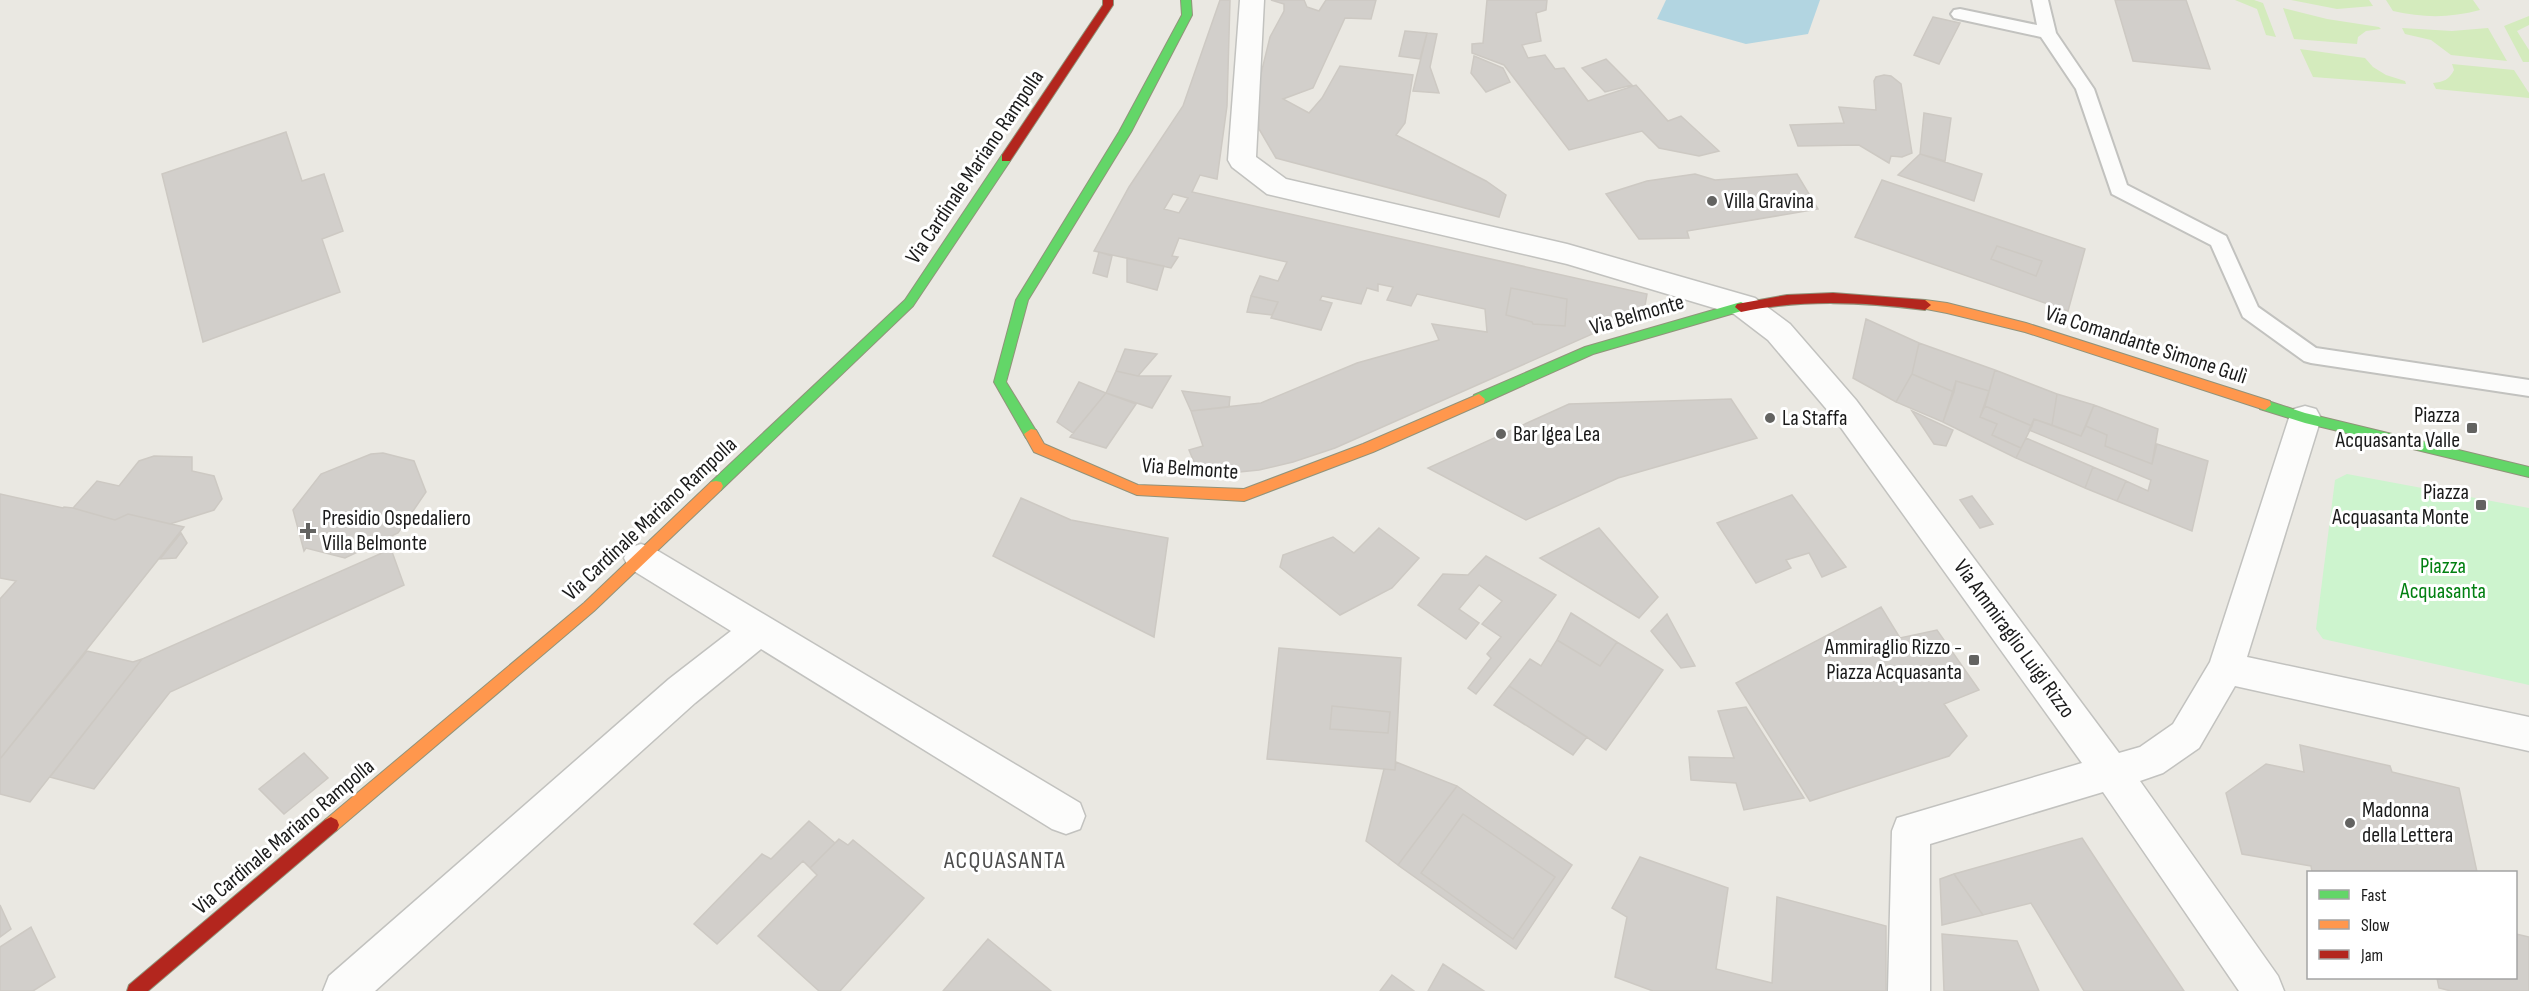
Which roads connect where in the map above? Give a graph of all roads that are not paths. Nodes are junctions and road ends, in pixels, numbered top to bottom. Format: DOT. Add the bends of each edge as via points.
graph roads {
  1 [pos="1108,0"];
  2 [pos="1186,0"];
  3 [pos="1252,0"];
  4 [pos="2040,0"];
  5 [pos="1960,14"];
  6 [pos="2047,33"];
  7 [pos="1744,306"];
  8 [pos="2529,388"];
  9 [pos="2305,418"];
  10 [pos="2529,472"];
  11 [pos="640,558"];
  12 [pos="759,630"];
  13 [pos="2226,668"];
  14 [pos="2529,734"];
  15 [pos="2111,772"];
  16 [pos="1066,816"];
  17 [pos="135,991"];
  18 [pos="344,991"];
  19 [pos="1909,991"];
  20 [pos="2263,991"];
  1 -- 11 [label="main road, Via Cardinale Mariano Rampolla" via="1102,15 909,303"];
  2 -- 7 [label="main road, Via Belmonte" via="1187,15 1125,132 1022,300 1000,382 1039,448 1137,490 1244,495 1368,448 1590,350"];
  3 -- 7 [label="street" via="1242,160 1277,187 1568,254"];
  4 -- 6 [label="lane"];
  5 -- 6 [label="lane"];
  6 -- 8 [label="lane" via="2085,89 2119,189 2219,241 2250,312 2311,355"];
  7 -- 9 [label="main road, Via Comandante Simone Gulì" via="1801,297 1874,298 1947,308 2026,328"];
  7 -- 15 [label="street, Via Ammiraglio Luigi Rizzo" via="1779,332 1845,409"];
  9 -- 10 [label="main road, Via Comandante Simone Gulì"];
  9 -- 13 [label="street"];
  11 -- 12 [label="street"];
  11 -- 17 [label="main road, Via Cardinale Mariano Rampolla" via="589,607"];
  12 -- 16 [label="street"];
  12 -- 18 [label="street" via="682,691"];
  13 -- 14 [label="street"];
  13 -- 15 [label="street" via="2186,736 2150,761"];
  15 -- 19 [label="street" via="1911,831"];
  15 -- 20 [label="street, Via Ammiraglio Luigi Rizzo"];
}
